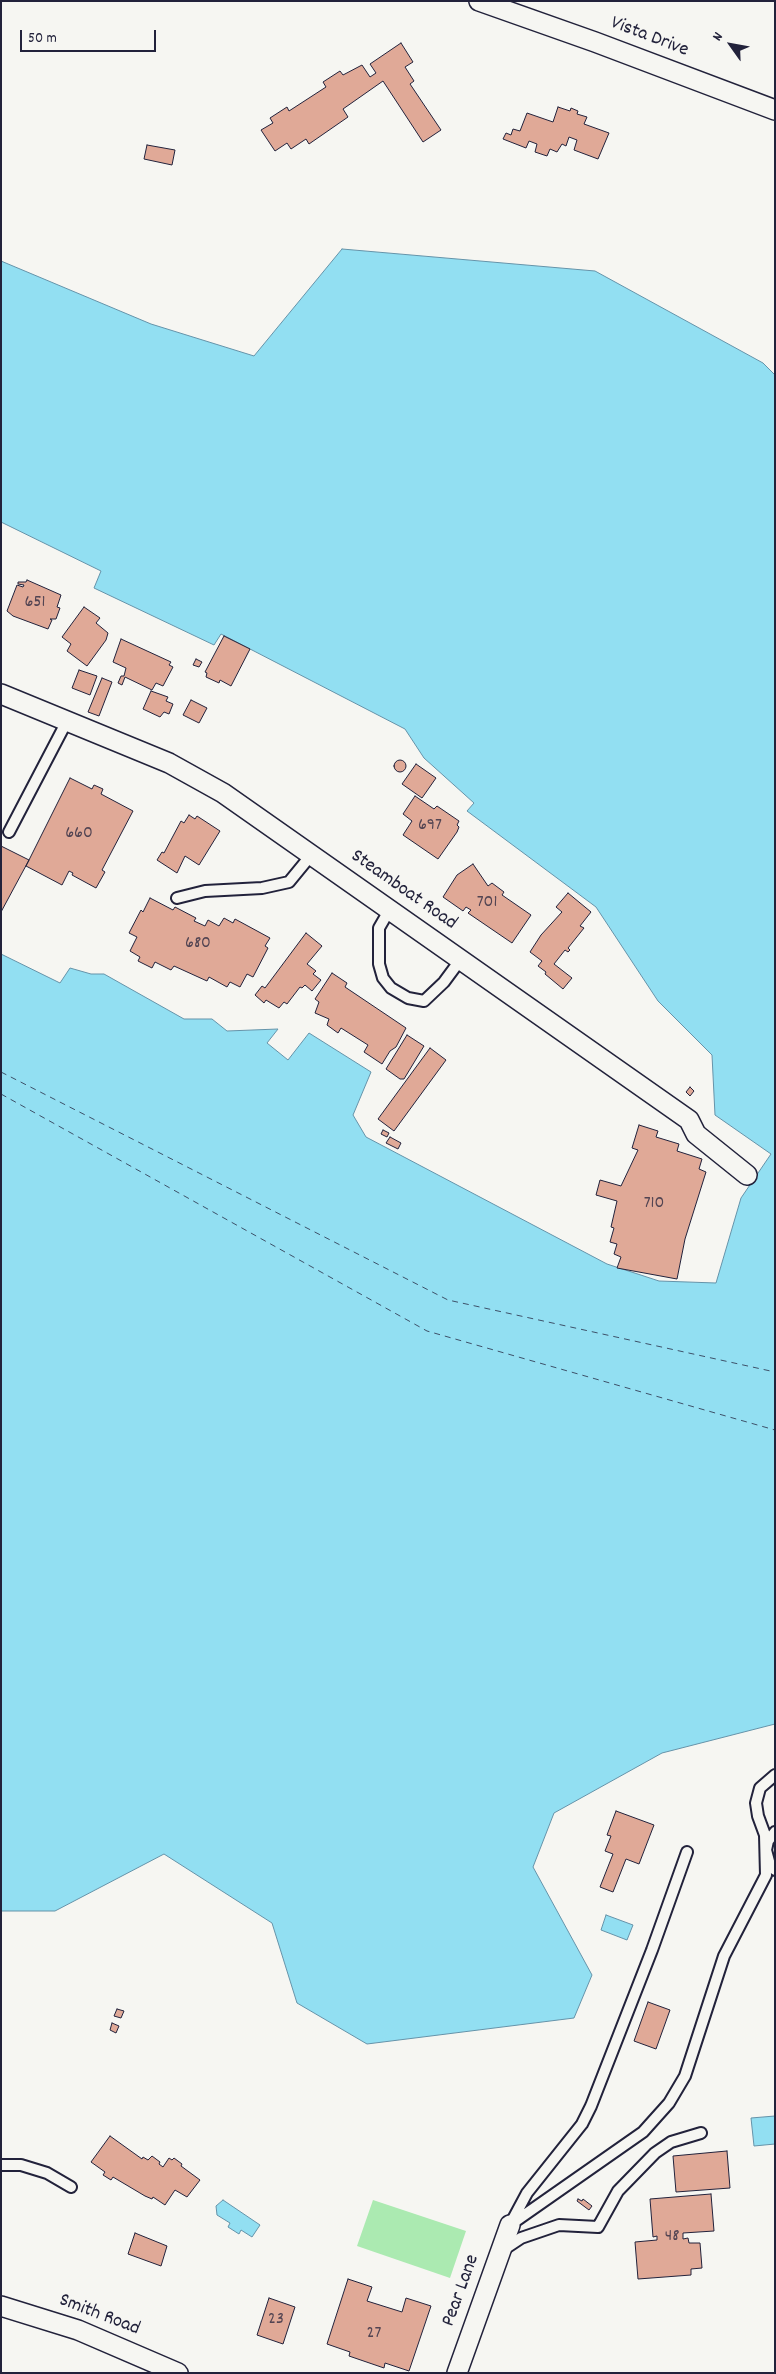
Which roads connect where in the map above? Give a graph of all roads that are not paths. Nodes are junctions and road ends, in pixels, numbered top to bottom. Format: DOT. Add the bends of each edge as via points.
graph roads {
  1 [pos="479,1"];
  2 [pos="775,110"];
  3 [pos="1,694"];
  4 [pos="67,721"];
  5 [pos="9,832"];
  6 [pos="312,854"];
  7 [pos="177,898"];
  8 [pos="390,909"];
  9 [pos="461,959"];
  10 [pos="748,1175"];
  11 [pos="775,1775"];
  12 [pos="775,1832"];
  13 [pos="766,1850"];
  14 [pos="688,1852"];
  15 [pos="775,1870"];
  16 [pos="700,2133"];
  17 [pos="1,2165"];
  18 [pos="71,2187"];
  19 [pos="510,2225"];
  20 [pos="500,2252"];
  21 [pos="1,2306"];
  22 [pos="178,2373"];
  23 [pos="457,2373"];
  1 -- 2 [label="street, Vista Drive"];
  3 -- 4 [label="street, Steamboat Road"];
  4 -- 5 [label="lane"];
  4 -- 6 [label="street, Steamboat Road" via="193,774"];
  6 -- 7 [label="lane" via="289,882 262,888 204,891"];
  6 -- 8 [label="street, Steamboat Road"];
  8 -- 9 [label="street, Steamboat Road"];
  8 -- 9 [label="lane" via="378,928 379,964 383,978 391,988 408,998 424,1000 444,982"];
  9 -- 10 [label="street, Steamboat Road" via="688,1120 696,1134"];
  11 -- 13 [label="lane" via="760,1788 756,1803"];
  12 -- 13 [label="lane"];
  13 -- 15 [label="lane" via="770,1865"];
  13 -- 19 [label="lane" via="766,1875 724,1956 685,2076 669,2103 643,2132"];
  14 -- 19 [label="lane" via="591,2106 582,2124 527,2193"];
  16 -- 20 [label="lane" via="671,2142 655,2153 618,2191 598,2226 559,2225 521,2238"];
  17 -- 18 [label="lane" via="21,2165 47,2173"];
  19 -- 20 [label="street, Pear Lane"];
  20 -- 23 [label="street, Pear Lane"];
  21 -- 22 [label="street, Smith Road" via="78,2330"];
}
